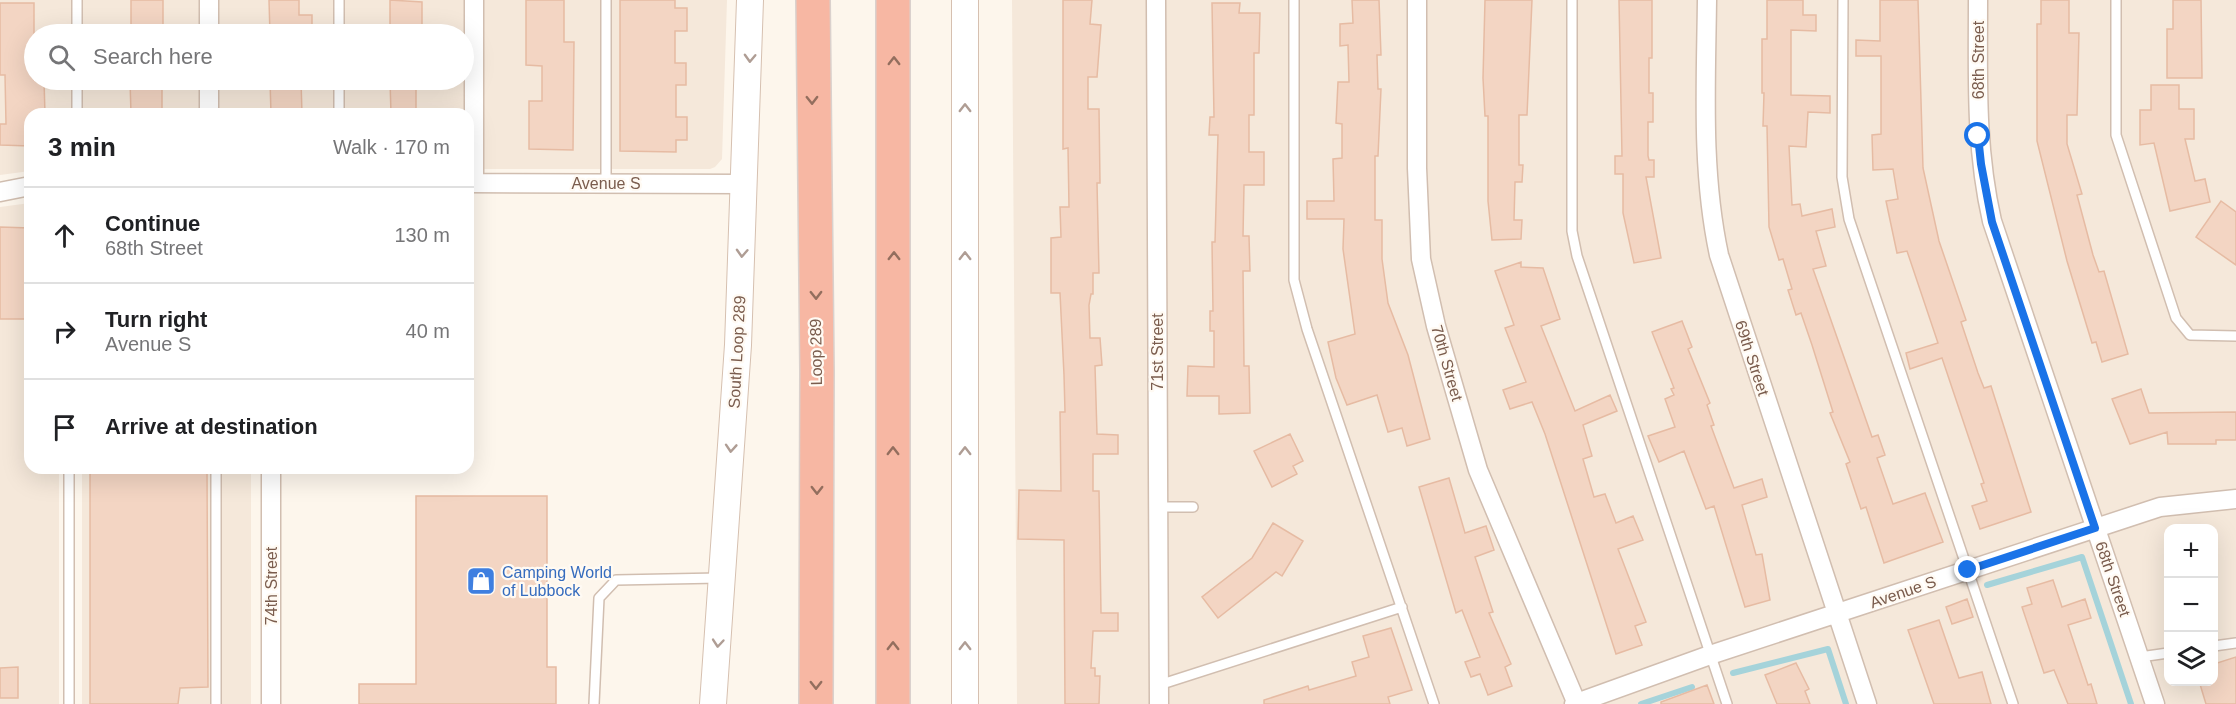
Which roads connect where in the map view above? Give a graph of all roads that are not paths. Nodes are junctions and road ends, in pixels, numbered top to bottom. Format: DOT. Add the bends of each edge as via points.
graph roads {
  1 [pos="77,0"];
  2 [pos="209,0"];
  3 [pos="339,0"];
  4 [pos="474,0"];
  5 [pos="606,0"];
  6 [pos="750,0"];
  7 [pos="813,0"];
  8 [pos="893,0"];
  9 [pos="965,0"];
  10 [pos="1156,0"];
  11 [pos="1294,0"];
  12 [pos="1417,0"];
  13 [pos="1572,0"];
  14 [pos="1707,0"];
  15 [pos="1843,0"];
  16 [pos="1978,0"];
  17 [pos="2116,0"];
  18 [pos="77,24"];
  19 [pos="209,24"];
  20 [pos="339,24"];
  21 [pos="474,24"];
  22 [pos="77,90"];
  23 [pos="209,90"];
  24 [pos="339,90"];
  25 [pos="473,90"];
  26 [pos="77,108"];
  27 [pos="209,108"];
  28 [pos="339,108"];
  29 [pos="472,108"];
  30 [pos="474,183"];
  31 [pos="606,183"];
  32 [pos="745,184"];
  33 [pos="24,187"];
  34 [pos="0,192"];
  35 [pos="2236,336"];
  36 [pos="69,474"];
  37 [pos="216,474"];
  38 [pos="271,474"];
  39 [pos="2236,499"];
  40 [pos="1157,507"];
  41 [pos="1193,507"];
  42 [pos="2095,528"];
  43 [pos="1968,570"];
  44 [pos="723,578"];
  45 [pos="1402,607"];
  46 [pos="1837,614"];
  47 [pos="2236,643"];
  48 [pos="2218,645"];
  49 [pos="2164,654"];
  50 [pos="1710,655"];
  51 [pos="2140,657"];
  52 [pos="1159,685"];
  53 [pos="69,704"];
  54 [pos="216,704"];
  55 [pos="271,704"];
  56 [pos="594,704"];
  57 [pos="713,704"];
  58 [pos="816,704"];
  59 [pos="893,704"];
  60 [pos="965,704"];
  61 [pos="1159,704"];
  62 [pos="1434,704"];
  63 [pos="1576,704"];
  64 [pos="1726,704"];
  65 [pos="1867,704"];
  66 [pos="2013,704"];
  67 [pos="2155,704"];
  1 -- 18 [label="lane"];
  2 -- 19 [label="street"];
  3 -- 20 [label="lane"];
  4 -- 21 [label="street"];
  5 -- 31 [label="lane"];
  6 -- 32 [label="main road, South Loop 289, one-way"];
  7 -- 58 [label="highway, Loop 289, one-way"];
  59 -- 8 [label="highway, one-way"];
  60 -- 9 [label="main road, one-way"];
  10 -- 40 [label="street, 71st Street"];
  11 -- 45 [label="lane" via="1294,280 1307,329"];
  12 -- 63 [label="street, 70th Street" via="1421,260 1478,470"];
  13 -- 50 [label="lane" via="1572,231 1577,256"];
  14 -- 46 [label="street, 69th Street" via="1706,163 1715,236"];
  15 -- 43 [label="lane" via="1842,177 1849,219"];
  16 -- 42 [label="street, 68th Street" via="1978,136 1985,191"];
  17 -- 35 [label="lane" via="2116,135 2176,318 2190,335"];
  22 -- 26 [label="lane"];
  23 -- 27 [label="street"];
  24 -- 28 [label="lane"];
  25 -- 29 [label="street"];
  30 -- 31 [label="street, Avenue S"];
  31 -- 32 [label="street, Avenue S"];
  32 -- 44 [label="main road, South Loop 289, one-way"];
  33 -- 34 [label="street"];
  36 -- 53 [label="lane"];
  37 -- 54 [label="lane"];
  38 -- 55 [label="street, 74th Street"];
  39 -- 42 [label="street, Avenue S" via="2160,507"];
  40 -- 41 [label="lane"];
  40 -- 52 [label="street, 71st Street"];
  42 -- 43 [label="street, Avenue S"];
  42 -- 51 [label="street, 68th Street"];
  43 -- 46 [label="street, Avenue S"];
  43 -- 66 [label="lane"];
  44 -- 56 [label="lane" via="616,580 599,598"];
  44 -- 57 [label="main road, South Loop 289, one-way"];
  45 -- 52 [label="lane"];
  45 -- 62 [label="lane"];
  46 -- 50 [label="street, Avenue S"];
  46 -- 65 [label="street, 69th Street"];
  47 -- 48 [label="lane"];
  49 -- 51 [label="lane"];
  50 -- 63 [label="street, Avenue S"];
  50 -- 64 [label="lane"];
  51 -- 67 [label="street, 68th Street"];
  52 -- 61 [label="street, 71st Street"];
}
